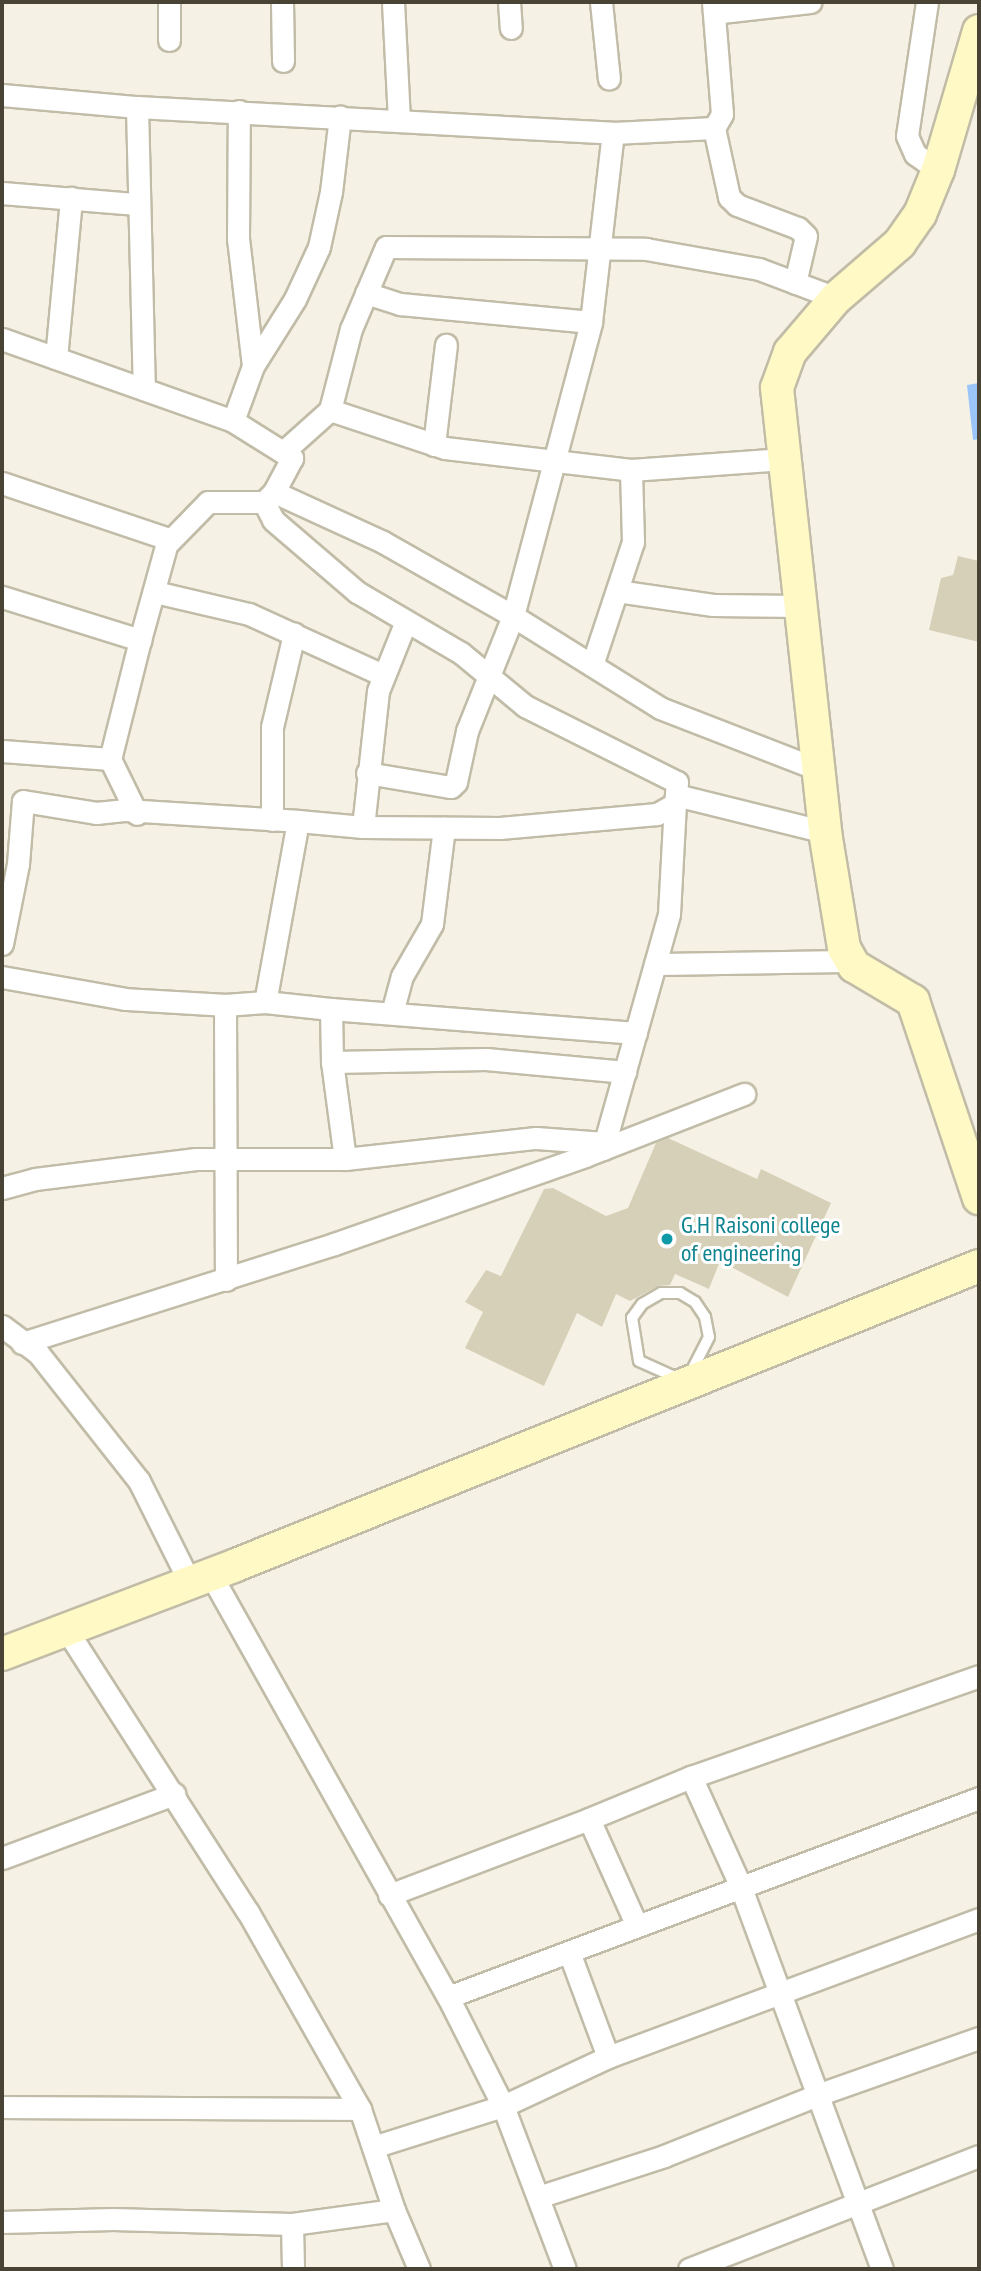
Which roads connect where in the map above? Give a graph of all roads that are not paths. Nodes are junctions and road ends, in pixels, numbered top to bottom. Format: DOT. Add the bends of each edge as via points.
graph roads {
  1 [pos="169,2"];
  2 [pos="282,2"];
  3 [pos="393,2"];
  4 [pos="509,2"];
  5 [pos="601,2"];
  6 [pos="810,2"];
  7 [pos="927,2"];
  8 [pos="714,7"];
  9 [pos="511,28"];
  10 [pos="979,31"];
  11 [pos="169,40"];
  12 [pos="283,61"];
  13 [pos="609,79"];
  14 [pos="2,95"];
  15 [pos="137,107"];
  16 [pos="239,110"];
  17 [pos="340,117"];
  18 [pos="399,120"];
  19 [pos="714,128"];
  20 [pos="613,132"];
  21 [pos="939,170"];
  22 [pos="2,193"];
  23 [pos="71,198"];
  24 [pos="136,204"];
  25 [pos="602,248"];
  26 [pos="795,283"];
  27 [pos="366,293"];
  28 [pos="836,298"];
  29 [pos="591,322"];
  30 [pos="2,339"];
  31 [pos="446,345"];
  32 [pos="57,358"];
  33 [pos="253,366"];
  34 [pos="144,389"];
  35 [pos="330,410"];
  36 [pos="233,421"];
  37 [pos="435,445"];
  38 [pos="283,452"];
  39 [pos="554,458"];
  40 [pos="784,459"];
  41 [pos="631,470"];
  42 [pos="2,483"];
  43 [pos="269,497"];
  44 [pos="169,542"];
  45 [pos="617,591"];
  46 [pos="155,592"];
  47 [pos="2,597"];
  48 [pos="799,607"];
  49 [pos="513,616"];
  50 [pos="406,621"];
  51 [pos="294,634"];
  52 [pos="140,640"];
  53 [pos="592,665"];
  54 [pos="383,675"];
  55 [pos="489,677"];
  56 [pos="2,751"];
  57 [pos="110,759"];
  58 [pos="817,769"];
  59 [pos="366,773"];
  60 [pos="675,800"];
  61 [pos="137,814"];
  62 [pos="272,820"];
  63 [pos="298,821"];
  64 [pos="363,827"];
  65 [pos="444,828"];
  66 [pos="825,832"];
  67 [pos="9,872"];
  68 [pos="2,944"];
  69 [pos="850,961"];
  70 [pos="655,964"];
  71 [pos="2,977"];
  72 [pos="265,1002"];
  73 [pos="225,1005"];
  74 [pos="331,1009"];
  75 [pos="391,1013"];
  76 [pos="636,1032"];
  77 [pos="332,1062"];
  78 [pos="625,1072"];
  79 [pos="744,1094"];
  80 [pos="604,1146"];
  81 [pos="226,1157"];
  82 [pos="345,1159"];
  83 [pos="2,1188"];
  84 [pos="979,1198"];
  85 [pos="979,1266"];
  86 [pos="226,1280"];
  87 [pos="2,1326"];
  88 [pos="22,1343"];
  89 [pos="686,1382"];
  90 [pos="200,1578"];
  91 [pos="66,1629"];
  92 [pos="2,1654"];
  93 [pos="979,1676"];
  94 [pos="691,1777"];
  95 [pos="174,1794"];
  96 [pos="979,1798"];
  97 [pos="589,1819"];
  98 [pos="2,1858"];
  99 [pos="741,1887"];
  100 [pos="390,1895"];
  101 [pos="979,1919"];
  102 [pos="637,1926"];
  103 [pos="569,1952"];
  104 [pos="780,1995"];
  105 [pos="448,1997"];
  106 [pos="979,2038"];
  107 [pos="608,2057"];
  108 [pos="817,2095"];
  109 [pos="2,2106"];
  110 [pos="503,2106"];
  111 [pos="360,2109"];
  112 [pos="373,2147"];
  113 [pos="979,2156"];
  114 [pos="538,2197"];
  115 [pos="858,2204"];
  116 [pos="394,2210"];
  117 [pos="2,2222"];
  118 [pos="292,2224"];
  119 [pos="293,2269"];
  120 [pos="419,2269"];
  121 [pos="565,2269"];
  122 [pos="690,2269"];
  123 [pos="882,2269"];
  1 -- 11 [label="street"];
  2 -- 12 [label="street"];
  3 -- 18 [label="street"];
  4 -- 9 [label="street"];
  5 -- 13 [label="street"];
  6 -- 8 [label="street"];
  7 -- 21 [label="street" via="907,136 915,154"];
  8 -- 19 [label="street" via="723,114"];
  10 -- 21 [label="street"];
  14 -- 15 [label="street"];
  15 -- 16 [label="street"];
  15 -- 24 [label="street"];
  16 -- 17 [label="street"];
  16 -- 33 [label="street" via="238,239"];
  17 -- 18 [label="street"];
  17 -- 33 [label="street" via="319,247 295,299"];
  18 -- 20 [label="street"];
  19 -- 20 [label="street"];
  19 -- 26 [label="street" via="729,197 737,205 798,228 806,236"];
  20 -- 25 [label="street"];
  21 -- 28 [label="street" via="920,214 900,243"];
  22 -- 23 [label="street"];
  23 -- 24 [label="street"];
  23 -- 32 [label="street"];
  24 -- 34 [label="street" via="145,331"];
  25 -- 26 [label="street" via="702,256"];
  25 -- 27 [label="street" via="386,247"];
  25 -- 29 [label="street"];
  26 -- 28 [label="street"];
  27 -- 29 [label="street" via="400,304"];
  27 -- 35 [label="street" via="351,329"];
  28 -- 40 [label="street" via="790,352 777,388"];
  29 -- 39 [label="street"];
  30 -- 32 [label="street"];
  31 -- 37 [label="street"];
  32 -- 34 [label="street"];
  33 -- 36 [label="street"];
  34 -- 36 [label="street"];
  35 -- 37 [label="street"];
  35 -- 38 [label="street"];
  36 -- 38 [label="street"];
  37 -- 39 [label="street"];
  38 -- 43 [label="street" via="292,458"];
  39 -- 41 [label="street"];
  39 -- 49 [label="street"];
  40 -- 41 [label="street"];
  40 -- 48 [label="street"];
  41 -- 45 [label="street" via="634,534"];
  42 -- 44 [label="street"];
  43 -- 44 [label="street" via="208,502"];
  43 -- 49 [label="street" via="383,542"];
  43 -- 50 [label="street" via="281,529 358,592"];
  44 -- 46 [label="street"];
  45 -- 48 [label="street" via="713,604"];
  45 -- 53 [label="street"];
  46 -- 51 [label="street" via="232,608"];
  46 -- 52 [label="street"];
  47 -- 52 [label="street"];
  48 -- 58 [label="street"];
  49 -- 53 [label="street"];
  49 -- 55 [label="street"];
  50 -- 54 [label="street"];
  50 -- 55 [label="street"];
  51 -- 54 [label="street"];
  51 -- 62 [label="street" via="272,727"];
  52 -- 57 [label="street"];
  53 -- 58 [label="street" via="688,721"];
  54 -- 59 [label="street"];
  55 -- 59 [label="street" via="467,731 453,787"];
  55 -- 60 [label="street" via="525,706 677,782"];
  56 -- 57 [label="street"];
  57 -- 61 [label="street"];
  58 -- 66 [label="street"];
  59 -- 64 [label="street"];
  60 -- 65 [label="street" via="657,814 499,828"];
  60 -- 66 [label="street"];
  60 -- 70 [label="street" via="669,914"];
  61 -- 62 [label="street"];
  61 -- 67 [label="street" via="96,813 23,801"];
  62 -- 63 [label="street"];
  63 -- 64 [label="street"];
  63 -- 72 [label="street"];
  64 -- 65 [label="street"];
  65 -- 75 [label="street" via="432,924 402,976"];
  66 -- 69 [label="street"];
  67 -- 68 [label="street"];
  69 -- 70 [label="street"];
  69 -- 84 [label="street" via="913,1001"];
  70 -- 76 [label="street"];
  71 -- 73 [label="street" via="125,999"];
  72 -- 73 [label="street"];
  72 -- 74 [label="street"];
  73 -- 81 [label="street"];
  74 -- 75 [label="street"];
  74 -- 77 [label="street"];
  75 -- 76 [label="street"];
  76 -- 78 [label="street"];
  77 -- 78 [label="street" via="486,1059"];
  77 -- 82 [label="street"];
  78 -- 80 [label="street"];
  79 -- 80 [label="street"];
  80 -- 82 [label="street" via="536,1138"];
  80 -- 86 [label="street"];
  81 -- 82 [label="street"];
  81 -- 83 [label="street" via="35,1179"];
  81 -- 86 [label="street"];
  85 -- 89 [label="street"];
  86 -- 88 [label="street"];
  87 -- 88 [label="street"];
  88 -- 90 [label="street" via="38,1353 139,1481"];
  89 -- 89 [label="lane" via="709,1338 705,1317 695,1302 680,1293 662,1293 642,1304 632,1318 639,1361"];
  89 -- 90 [label="street"];
  90 -- 91 [label="street"];
  90 -- 100 [label="street"];
  91 -- 92 [label="street"];
  91 -- 95 [label="street"];
  93 -- 94 [label="street"];
  94 -- 97 [label="street"];
  94 -- 99 [label="street"];
  95 -- 98 [label="street"];
  95 -- 111 [label="street" via="248,1912"];
  96 -- 99 [label="street"];
  97 -- 100 [label="street"];
  97 -- 102 [label="street"];
  99 -- 102 [label="street"];
  99 -- 104 [label="street"];
  100 -- 105 [label="street"];
  101 -- 104 [label="street"];
  102 -- 103 [label="street"];
  103 -- 105 [label="street"];
  103 -- 107 [label="street"];
  104 -- 107 [label="street"];
  104 -- 108 [label="street"];
  105 -- 110 [label="street"];
  106 -- 108 [label="street"];
  107 -- 110 [label="street"];
  108 -- 114 [label="street" via="664,2156"];
  108 -- 115 [label="street"];
  109 -- 111 [label="street"];
  110 -- 112 [label="street"];
  110 -- 114 [label="street"];
  111 -- 112 [label="street"];
  112 -- 116 [label="street"];
  113 -- 115 [label="street"];
  114 -- 121 [label="street"];
  115 -- 122 [label="street"];
  115 -- 123 [label="street"];
  116 -- 118 [label="street"];
  116 -- 120 [label="street"];
  117 -- 118 [label="street" via="113,2219"];
  118 -- 119 [label="street"];
}
